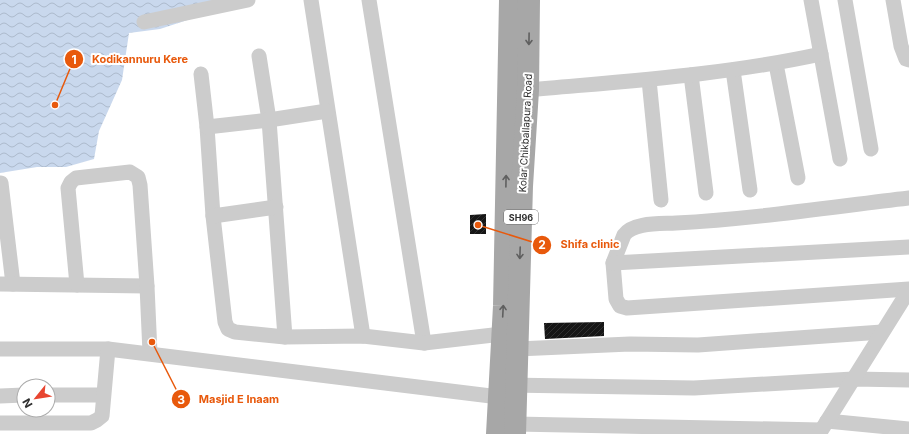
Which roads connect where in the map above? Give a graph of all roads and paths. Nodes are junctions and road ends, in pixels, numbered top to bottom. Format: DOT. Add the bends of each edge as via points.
graph roads {
  1 [pos="248,0"];
  2 [pos="311,0"];
  3 [pos="369,0"];
  4 [pos="510,0"];
  5 [pos="530,0"];
  6 [pos="811,0"];
  7 [pos="845,0"];
  8 [pos="893,0"];
  9 [pos="144,22"];
  10 [pos="821,54"];
  11 [pos="259,56"];
  12 [pos="909,60"];
  13 [pos="776,64"];
  14 [pos="733,70"];
  15 [pos="201,74"];
  16 [pos="691,75"];
  17 [pos="649,80"];
  18 [pos="528,90"];
  19 [pos="327,111"];
  20 [pos="269,120"];
  21 [pos="207,127"];
  22 [pos="871,149"];
  23 [pos="840,159"];
  24 [pos="798,178"];
  25 [pos="0,183"];
  26 [pos="750,190"];
  27 [pos="706,193"];
  28 [pos="909,198"];
  29 [pos="661,200"];
  30 [pos="276,207"];
  31 [pos="213,216"];
  32 [pos="909,247"];
  33 [pos="613,264"];
  34 [pos="7,284"];
  35 [pos="77,285"];
  36 [pos="147,286"];
  37 [pos="909,289"];
  38 [pos="882,332"];
  39 [pos="502,334"];
  40 [pos="363,336"];
  41 [pos="285,337"];
  42 [pos="424,343"];
  43 [pos="108,348"];
  44 [pos="517,349"];
  45 [pos="0,350"];
  46 [pos="150,353"];
  47 [pos="853,378"];
  48 [pos="909,380"];
  49 [pos="505,389"];
  50 [pos="16,395"];
  51 [pos="56,395"];
  52 [pos="103,395"];
  53 [pos="0,396"];
  54 [pos="0,423"];
  55 [pos="822,428"];
  56 [pos="909,428"];
  57 [pos="509,431"];
  1 -- 9 [label="street"];
  2 -- 19 [label="street"];
  3 -- 42 [label="street"];
  39 -- 4 [label="main road, Kolar Chikballapura Road / SH96, one-way"];
  5 -- 18 [label="main road, Kolar Chikballapura Road / SH96, one-way"];
  6 -- 10 [label="street"];
  7 -- 22 [label="street"];
  8 -- 12 [label="street" via="901,46 906,59"];
  10 -- 13 [label="street"];
  10 -- 23 [label="street"];
  11 -- 20 [label="street"];
  13 -- 14 [label="street"];
  13 -- 24 [label="street"];
  14 -- 16 [label="street"];
  14 -- 26 [label="street"];
  15 -- 21 [label="street"];
  16 -- 17 [label="street"];
  16 -- 27 [label="street"];
  17 -- 18 [label="street"];
  17 -- 29 [label="street"];
  18 -- 44 [label="main road, Kolar Chikballapura Road / SH96, one-way"];
  19 -- 20 [label="street"];
  19 -- 40 [label="street"];
  20 -- 21 [label="street"];
  20 -- 30 [label="street"];
  21 -- 31 [label="street"];
  25 -- 34 [label="street"];
  28 -- 33 [label="street" via="633,228 624,235"];
  30 -- 31 [label="street"];
  30 -- 41 [label="street"];
  31 -- 41 [label="street" via="225,322 228,329"];
  32 -- 33 [label="street"];
  33 -- 37 [label="street" via="616,299 620,306 627,308"];
  34 -- 35 [label="street"];
  35 -- 36 [label="street"];
  35 -- 36 [label="street" via="68,188 76,178 130,172 138,177 140,185"];
  36 -- 46 [label="street"];
  37 -- 38 [label="street"];
  38 -- 44 [label="street" via="698,345 630,344"];
  38 -- 47 [label="street"];
  39 -- 42 [label="street"];
  39 -- 49 [label="main road, Kolar Chikballapura Road / SH96"];
  40 -- 41 [label="street"];
  40 -- 42 [label="street"];
  43 -- 45 [label="street"];
  43 -- 46 [label="street"];
  43 -- 52 [label="street"];
  44 -- 49 [label="main road, Kolar Chikballapura Road / SH96"];
  46 -- 49 [label="street"];
  47 -- 48 [label="street"];
  47 -- 49 [label="street" via="694,388"];
  47 -- 55 [label="street"];
  49 -- 57 [label="main road, Kolar Chikballapura Road / SH96"];
  50 -- 53 [label="street"];
  51 -- 52 [label="street"];
  52 -- 54 [label="street" via="102,416 91,423"];
  55 -- 56 [label="street"];
  55 -- 57 [label="street"];
}
